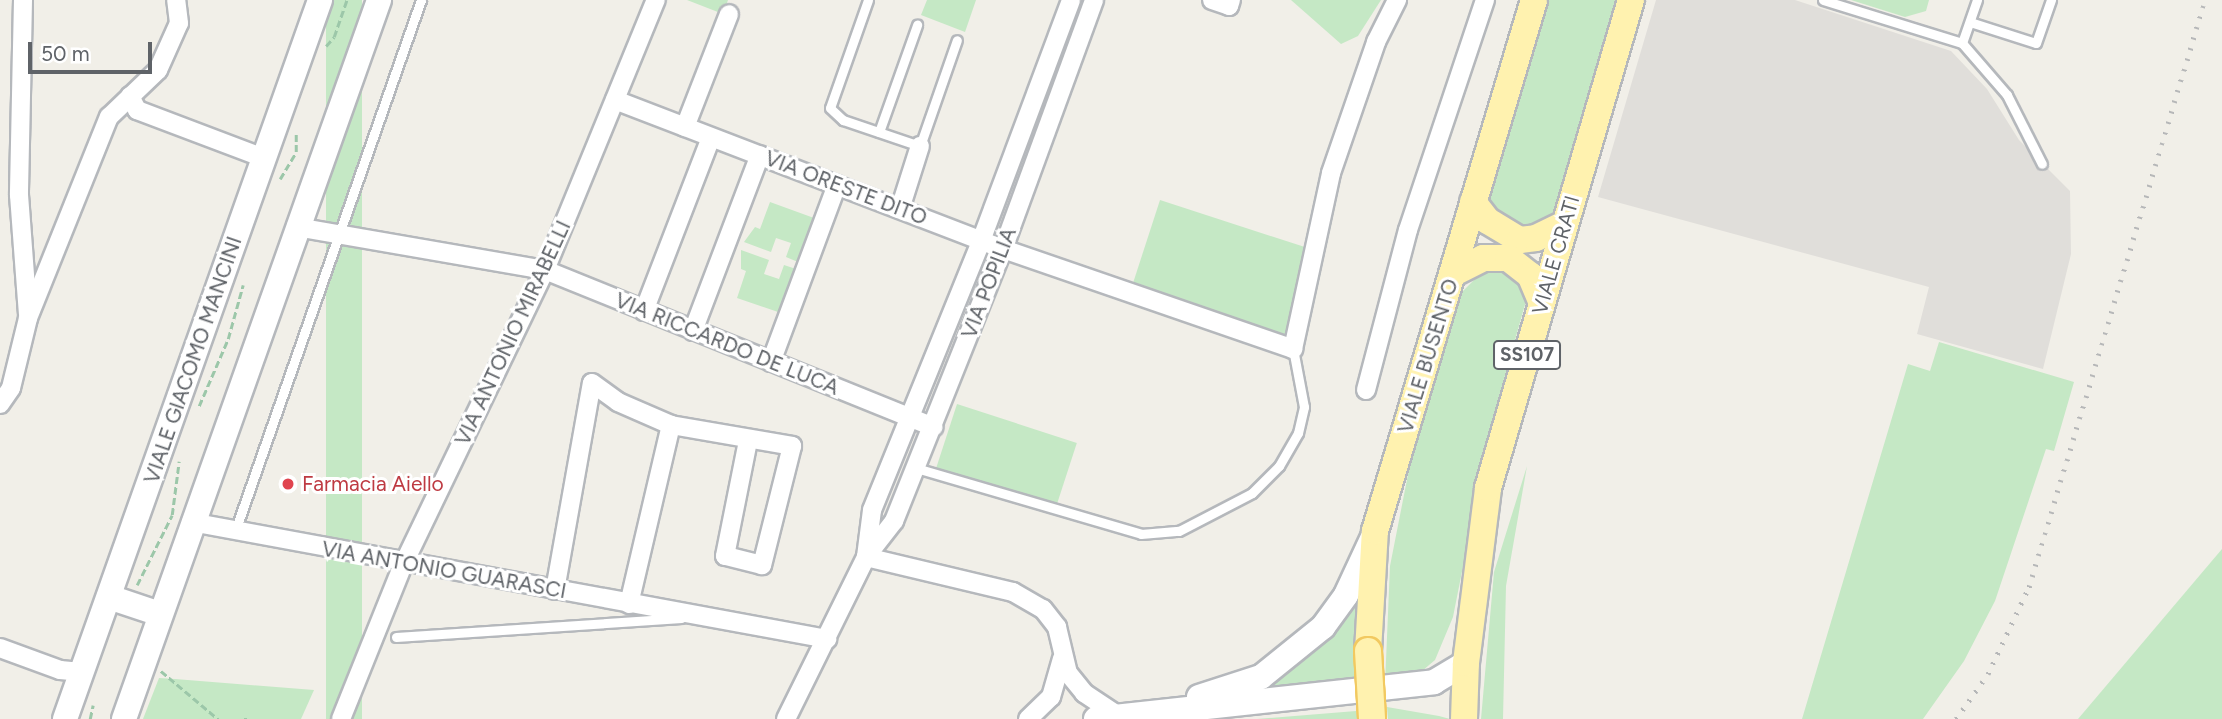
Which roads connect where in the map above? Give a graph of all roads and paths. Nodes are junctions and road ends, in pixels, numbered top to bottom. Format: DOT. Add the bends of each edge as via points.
graph roads {
  1 [pos="23,0"];
  2 [pos="320,0"];
  3 [pos="379,0"];
  4 [pos="421,0"];
  5 [pos="656,0"];
  6 [pos="868,0"];
  7 [pos="1071,0"];
  8 [pos="1094,0"];
  9 [pos="1212,0"];
  10 [pos="1230,0"];
  11 [pos="1397,0"];
  12 [pos="1485,0"];
  13 [pos="1534,0"];
  14 [pos="1631,0"];
  15 [pos="1823,0"];
  16 [pos="1977,0"];
  17 [pos="2051,0"];
  18 [pos="179,4"];
  19 [pos="729,14"];
  20 [pos="1970,22"];
  21 [pos="917,25"];
  22 [pos="957,40"];
  23 [pos="1962,43"];
  24 [pos="130,96"];
  25 [pos="615,100"];
  26 [pos="685,127"];
  27 [pos="879,132"];
  28 [pos="711,137"];
  29 [pos="920,146"];
  30 [pos="761,155"];
  31 [pos="264,159"];
  32 [pos="2042,163"];
  33 [pos="837,185"];
  34 [pos="1474,202"];
  35 [pos="900,209"];
  36 [pos="1565,223"];
  37 [pos="296,228"];
  38 [pos="338,235"];
  39 [pos="981,241"];
  40 [pos="1003,249"];
  41 [pos="545,270"];
  42 [pos="1452,274"];
  43 [pos="1542,303"];
  44 [pos="644,311"];
  45 [pos="28,318"];
  46 [pos="694,331"];
  47 [pos="1293,349"];
  48 [pos="771,362"];
  49 [pos="1366,390"];
  50 [pos="0,404"];
  51 [pos="910,418"];
  52 [pos="671,425"];
  53 [pos="933,427"];
  54 [pos="748,441"];
  55 [pos="916,468"];
  56 [pos="191,522"];
  57 [pos="235,531"];
  58 [pos="1375,531"];
  59 [pos="866,557"];
  60 [pos="403,565"];
  61 [pos="555,590"];
  62 [pos="109,597"];
  63 [pos="629,604"];
  64 [pos="160,614"];
  65 [pos="697,617"];
  66 [pos="396,638"];
  67 [pos="827,639"];
  68 [pos="0,648"];
  69 [pos="1063,648"];
  70 [pos="1466,663"];
  71 [pos="155,667"];
  72 [pos="63,672"];
  73 [pos="1159,716"];
  74 [pos="1120,717"];
  75 [pos="65,719"];
  76 [pos="124,719"];
  77 [pos="218,719"];
  78 [pos="341,719"];
  79 [pos="786,719"];
  80 [pos="1028,719"];
  81 [pos="1096,719"];
  82 [pos="1372,719"];
  83 [pos="1464,719"];
  1 -- 45 [label="street" via="19,195"];
  2 -- 31 [label="street, VIALE GIACOMO MANCINI"];
  3 -- 37 [label="street"];
  4 -- 38 [label="lane"];
  5 -- 25 [label="street, VIA ANTONIO MIRABELLI"];
  6 -- 27 [label="lane" via="830,108 843,120"];
  7 -- 39 [label="street, VIA POPILIA"];
  8 -- 40 [label="street, VIA POPILIA"];
  9 -- 10 [label="street" via="1228,6"];
  11 -- 47 [label="street" via="1376,42 1331,173"];
  12 -- 49 [label="street" via="1408,230"];
  13 -- 34 [label="main road, VIALE BUSENTO"];
  14 -- 36 [label="main road, VIALE CRATI / SS107"];
  15 -- 23 [label="lane"];
  16 -- 20 [label="lane"];
  17 -- 20 [label="lane" via="2036,43"];
  18 -- 24 [label="street" via="180,23 158,71 147,86"];
  19 -- 26 [label="street"];
  20 -- 23 [label="lane"];
  21 -- 27 [label="lane"];
  22 -- 29 [label="lane"];
  23 -- 32 [label="lane" via="2007,96"];
  24 -- 31 [label="street" via="137,110"];
  24 -- 45 [label="street" via="109,117"];
  25 -- 26 [label="street, VIA ORESTE DITO"];
  25 -- 41 [label="street, VIA ANTONIO MIRABELLI"];
  26 -- 28 [label="street, VIA ORESTE DITO"];
  27 -- 29 [label="lane"];
  28 -- 30 [label="street, VIA ORESTE DITO"];
  28 -- 44 [label="street"];
  29 -- 35 [label="street"];
  30 -- 33 [label="street, VIA ORESTE DITO"];
  30 -- 46 [label="street"];
  31 -- 62 [label="street, VIALE GIACOMO MANCINI"];
  33 -- 35 [label="street, VIA ORESTE DITO"];
  33 -- 48 [label="street"];
  34 -- 36 [label="main road" via="1495,227 1520,240 1536,238"];
  34 -- 42 [label="main road, VIALE BUSENTO"];
  35 -- 39 [label="street, VIA ORESTE DITO"];
  36 -- 43 [label="main road, VIALE CRATI / SS107"];
  37 -- 38 [label="street, VIA RICCARDO DE LUCA"];
  37 -- 56 [label="street"];
  38 -- 41 [label="street, VIA RICCARDO DE LUCA"];
  38 -- 57 [label="lane"];
  39 -- 40 [label="street, VIA ORESTE DITO"];
  39 -- 51 [label="street, VIA POPILIA"];
  40 -- 47 [label="street, VIA ORESTE DITO"];
  40 -- 53 [label="street, VIA POPILIA"];
  41 -- 44 [label="street, VIA RICCARDO DE LUCA"];
  41 -- 60 [label="street, VIA ANTONIO MIRABELLI"];
  42 -- 43 [label="main road" via="1483,258 1508,258 1530,275"];
  42 -- 58 [label="main road, VIALE BUSENTO"];
  43 -- 70 [label="main road, VIALE CRATI / SS107" via="1488,488"];
  44 -- 46 [label="street, VIA RICCARDO DE LUCA"];
  45 -- 50 [label="street" via="10,388"];
  46 -- 48 [label="street, VIA RICCARDO DE LUCA"];
  47 -- 55 [label="lane" via="1304,407 1298,433 1279,466 1252,493 1179,531 1141,534"];
  48 -- 51 [label="street, VIA RICCARDO DE LUCA"];
  51 -- 53 [label="street, VIA RICCARDO DE LUCA"];
  51 -- 59 [label="street, VIA POPILIA" via="872,510"];
  52 -- 54 [label="street"];
  52 -- 61 [label="street" via="618,402 592,383"];
  52 -- 63 [label="street"];
  53 -- 55 [label="street, VIA POPILIA"];
  54 -- 54 [label="street" via="725,556 762,565 792,446"];
  55 -- 59 [label="street, VIA POPILIA" via="894,521"];
  56 -- 57 [label="street, VIA ANTONIO GUARASCI"];
  56 -- 64 [label="street"];
  57 -- 60 [label="street, VIA ANTONIO GUARASCI"];
  58 -- 73 [label="street" via="1346,595 1323,627 1294,653 1261,677"];
  58 -- 82 [label="main road, VIALE BUSENTO, bridge" via="1368,651"];
  59 -- 67 [label="street, VIA POPILIA"];
  59 -- 69 [label="street" via="1013,592 1043,609 1057,627"];
  60 -- 61 [label="street, VIA ANTONIO GUARASCI"];
  60 -- 78 [label="street, VIA ANTONIO MIRABELLI"];
  61 -- 63 [label="street, VIA ANTONIO GUARASCI"];
  62 -- 64 [label="street"];
  62 -- 72 [label="street, VIALE GIACOMO MANCINI"];
  63 -- 65 [label="street, VIA ANTONIO GUARASCI"];
  64 -- 76 [label="street"];
  65 -- 66 [label="lane, VIA ANTONIO GUARASCI"];
  65 -- 67 [label="street, VIA ANTONIO GUARASCI"];
  67 -- 79 [label="street, VIA POPILIA"];
  68 -- 72 [label="street"];
  69 -- 74 [label="street" via="1068,673 1084,693"];
  69 -- 80 [label="street" via="1060,676 1051,697"];
  70 -- 73 [label="street" via="1434,681"];
  70 -- 83 [label="main road, VIALE CRATI / SS107"];
  71 -- 77 [label="path"];
  72 -- 75 [label="street, VIALE GIACOMO MANCINI"];
  73 -- 74 [label="street"];
  74 -- 81 [label="street"];
}
